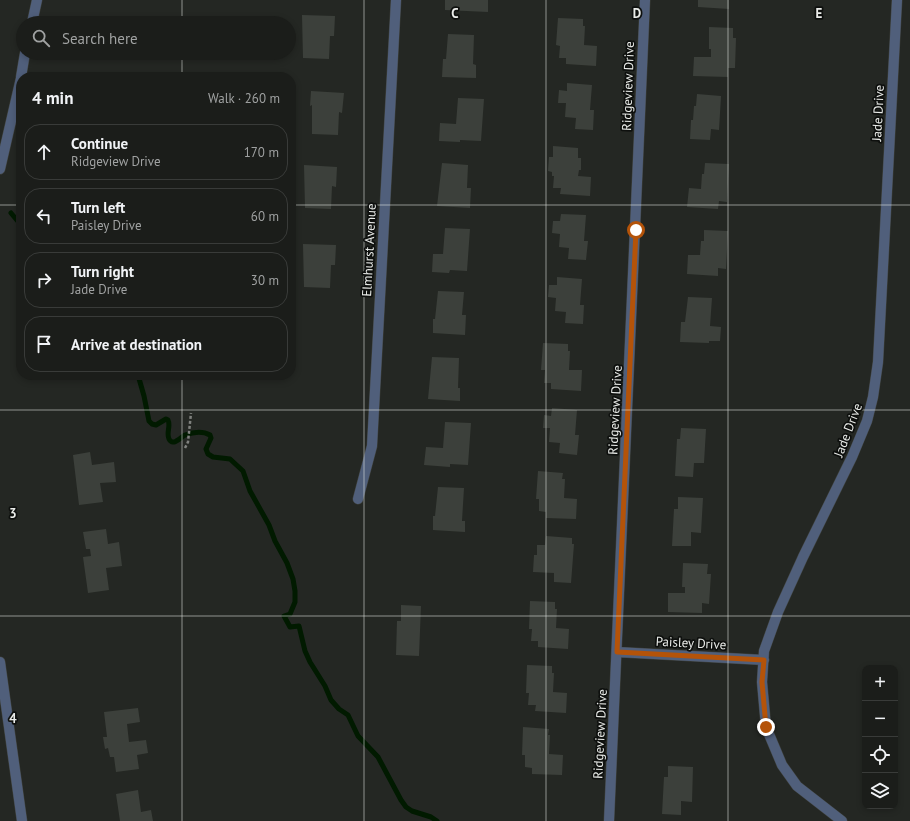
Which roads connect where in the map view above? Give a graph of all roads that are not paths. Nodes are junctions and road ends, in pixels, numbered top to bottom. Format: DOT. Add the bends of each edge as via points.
graph roads {
  1 [pos="37,0"];
  2 [pos="396,0"];
  3 [pos="645,0"];
  4 [pos="897,0"];
  5 [pos="34,16"];
  6 [pos="25,60"];
  7 [pos="22,72"];
  8 [pos="16,99"];
  9 [pos="0,169"];
  10 [pos="358,499"];
  11 [pos="617,652"];
  12 [pos="764,660"];
  13 [pos="0,662"];
  14 [pos="22,821"];
  15 [pos="609,821"];
  16 [pos="842,821"];
  1 -- 5 [label="street"];
  2 -- 10 [label="street, Elmhurst Avenue" via="372,446"];
  3 -- 11 [label="street, Ridgeview Drive"];
  4 -- 12 [label="street, Jade Drive" via="878,362 873,397 867,421 852,457 778,612 764,651"];
  6 -- 7 [label="street"];
  8 -- 9 [label="street"];
  11 -- 12 [label="street, Paisley Drive"];
  11 -- 15 [label="street, Ridgeview Drive"];
  12 -- 16 [label="street, Jade Drive" via="762,682 766,727 782,765 797,786"];
  13 -- 14 [label="street"];
}
